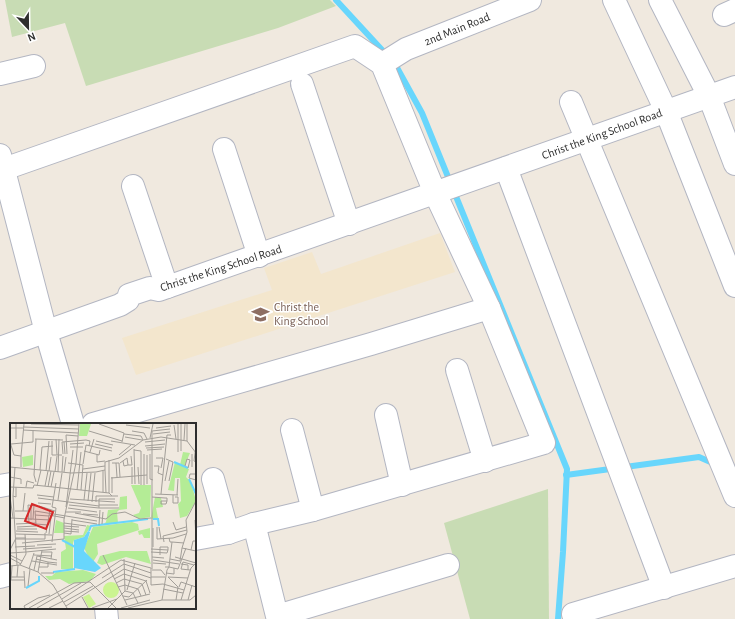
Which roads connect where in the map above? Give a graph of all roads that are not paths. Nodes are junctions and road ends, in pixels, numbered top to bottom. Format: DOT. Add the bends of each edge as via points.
graph roads {
  1 [pos="530,0"];
  2 [pos="614,0"];
  3 [pos="660,0"];
  4 [pos="382,64"];
  5 [pos="34,66"];
  6 [pos="0,74"];
  7 [pos="302,84"];
  8 [pos="735,87"];
  9 [pos="709,96"];
  10 [pos="571,102"];
  11 [pos="666,111"];
  12 [pos="586,139"];
  13 [pos="224,149"];
  14 [pos="2,162"];
  15 [pos="735,164"];
  16 [pos="506,168"];
  17 [pos="133,186"];
  18 [pos="440,191"];
  19 [pos="349,224"];
  20 [pos="259,256"];
  21 [pos="735,286"];
  22 [pos="167,287"];
  23 [pos="489,308"];
  24 [pos="46,332"];
  25 [pos="0,348"];
  26 [pos="457,370"];
  27 [pos="386,415"];
  28 [pos="73,423"];
  29 [pos="96,423"];
  30 [pos="292,430"];
  31 [pos="485,461"];
  32 [pos="213,479"];
  33 [pos="10,484"];
  34 [pos="402,485"];
  35 [pos="0,486"];
  36 [pos="735,496"];
  37 [pos="313,510"];
  38 [pos="254,524"];
  39 [pos="228,533"];
  40 [pos="196,539"];
  41 [pos="448,565"];
  42 [pos="735,566"];
  43 [pos="10,574"];
  44 [pos="0,576"];
  45 [pos="664,588"];
  46 [pos="106,609"];
  47 [pos="299,614"];
  48 [pos="573,614"];
  49 [pos="107,619"];
  1 -- 4 [label="street, 2nd Main Road" via="406,49"];
  2 -- 11 [label="street"];
  3 -- 9 [label="street"];
  4 -- 14 [label="street" via="355,46"];
  4 -- 18 [label="street"];
  5 -- 6 [label="street"];
  7 -- 19 [label="street"];
  8 -- 9 [label="street, Christ the King School Road"];
  9 -- 11 [label="street, Christ the King School Road"];
  9 -- 15 [label="street"];
  10 -- 12 [label="street"];
  11 -- 12 [label="street, Christ the King School Road"];
  11 -- 21 [label="street"];
  12 -- 16 [label="street, Christ the King School Road"];
  12 -- 36 [label="street"];
  13 -- 20 [label="street"];
  14 -- 24 [label="street"];
  16 -- 18 [label="street, Christ the King School Road"];
  16 -- 45 [label="street"];
  17 -- 22 [label="street"];
  18 -- 19 [label="street, Christ the King School Road"];
  18 -- 23 [label="street"];
  19 -- 20 [label="street, Christ the King School Road"];
  20 -- 22 [label="street, Christ the King School Road"];
  22 -- 24 [label="street, Christ the King School Road" via="157,290 150,288 129,295 128,300 120,305"];
  23 -- 29 [label="street"];
  23 -- 31 [label="street" via="544,444"];
  24 -- 25 [label="street, Christ the King School Road"];
  24 -- 28 [label="street"];
  26 -- 31 [label="street"];
  27 -- 34 [label="street"];
  30 -- 37 [label="street"];
  31 -- 34 [label="street"];
  32 -- 39 [label="street"];
  33 -- 35 [label="street"];
  34 -- 37 [label="street"];
  37 -- 38 [label="street"];
  38 -- 39 [label="street"];
  38 -- 47 [label="street" via="277,616"];
  39 -- 40 [label="street"];
  41 -- 47 [label="street"];
  42 -- 45 [label="street"];
  43 -- 44 [label="street"];
  45 -- 48 [label="street"];
  46 -- 49 [label="street"];
}
